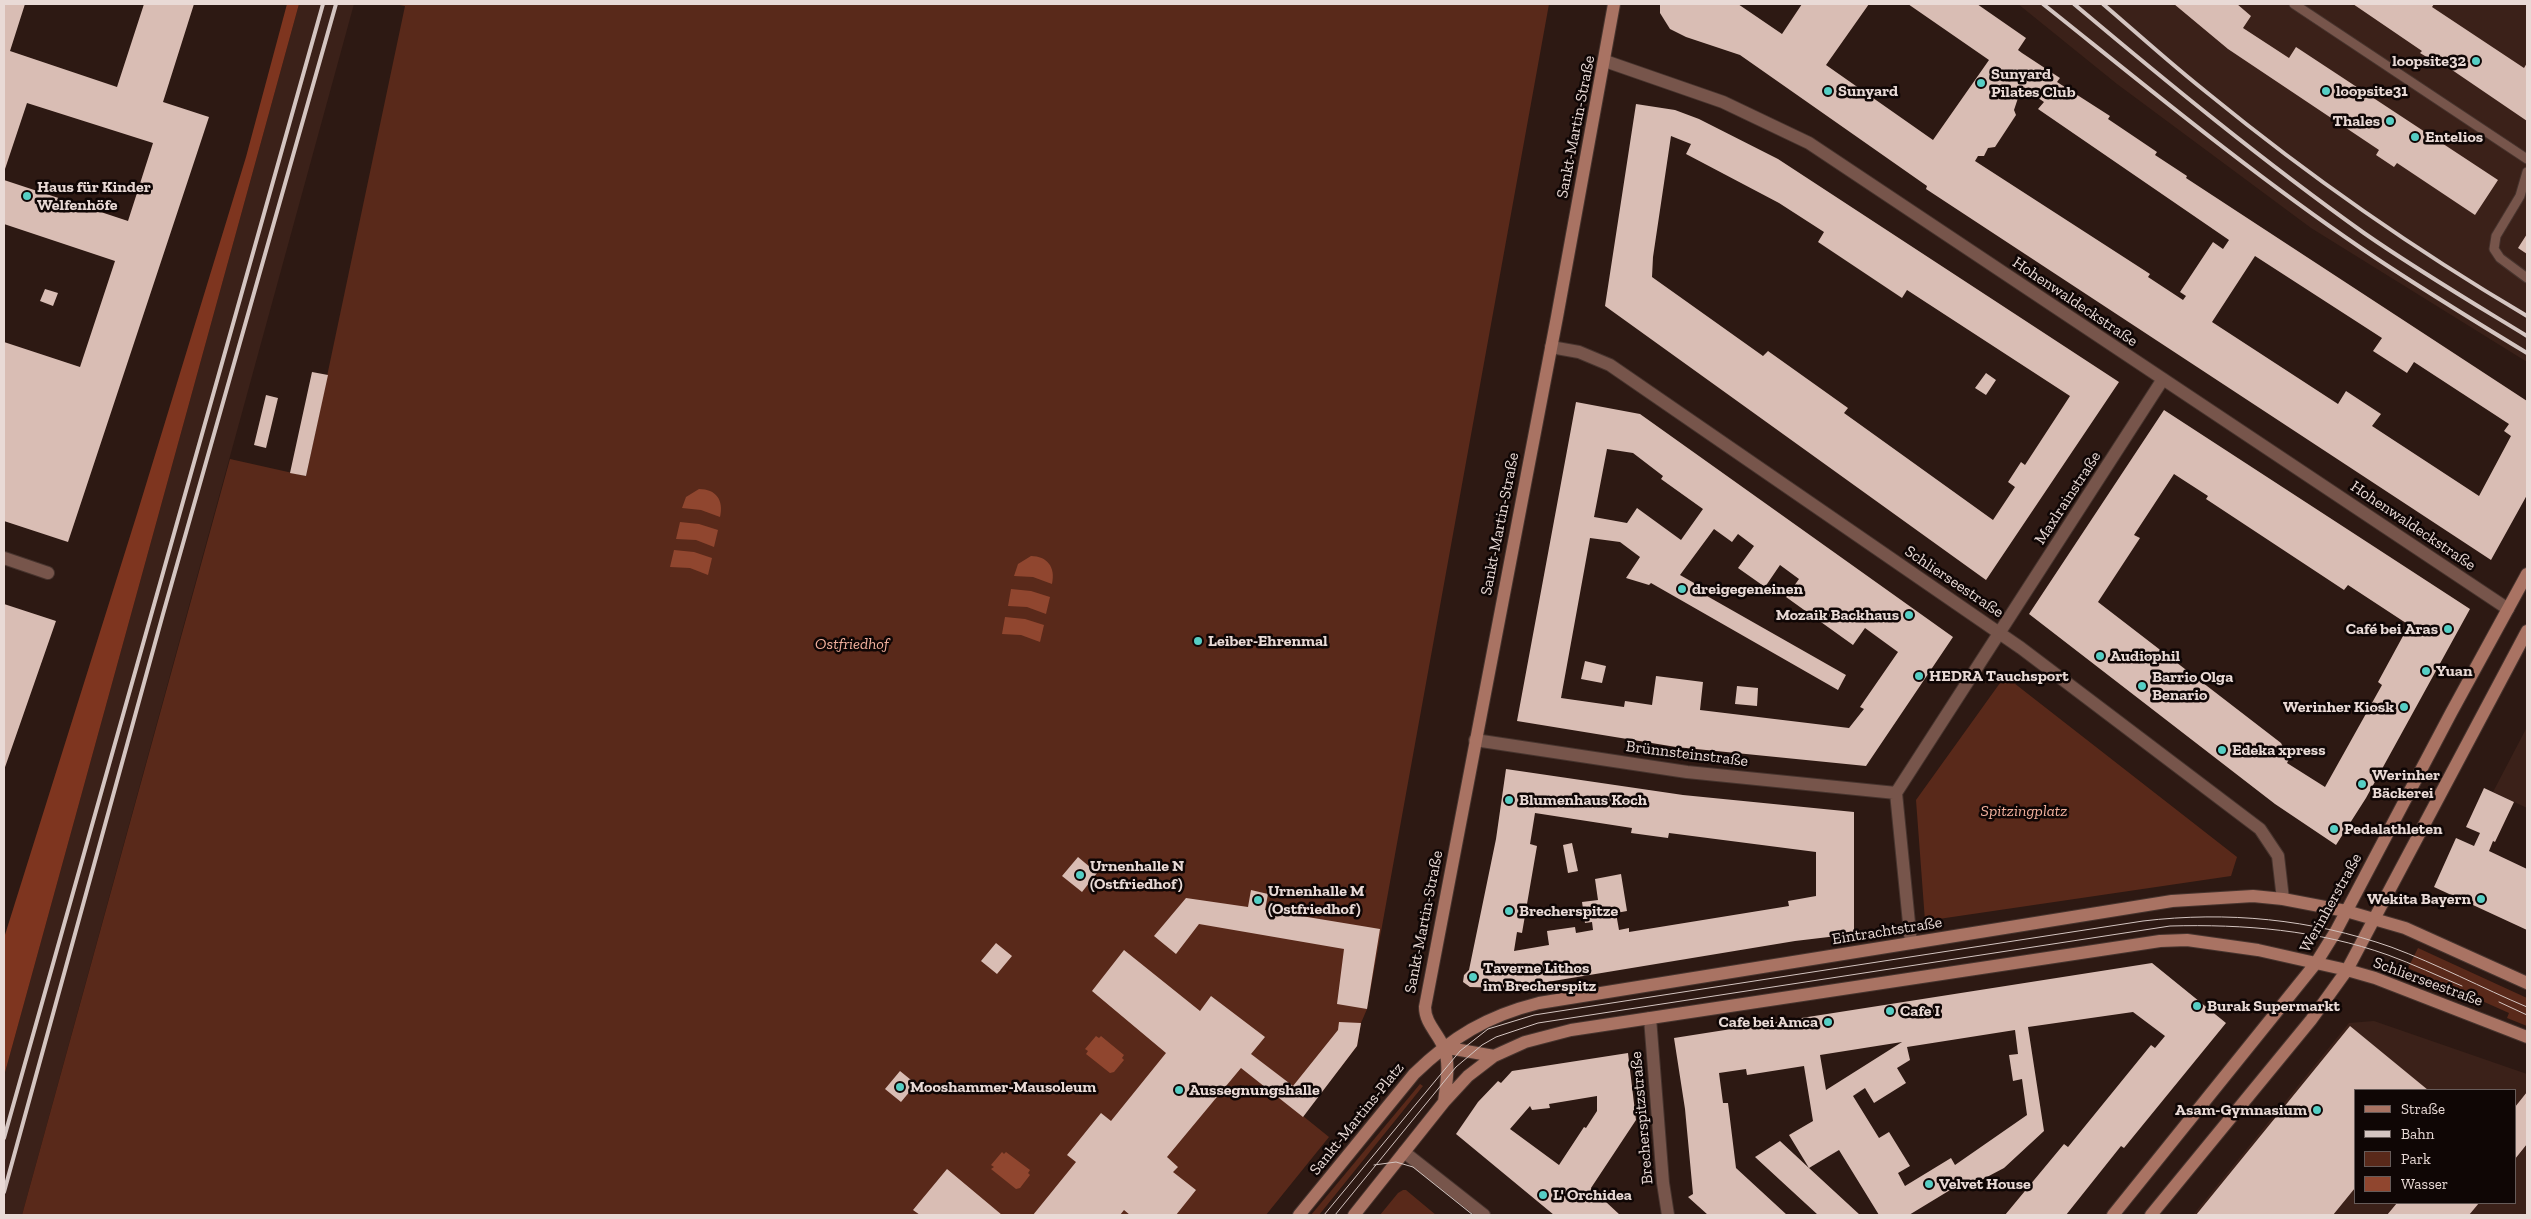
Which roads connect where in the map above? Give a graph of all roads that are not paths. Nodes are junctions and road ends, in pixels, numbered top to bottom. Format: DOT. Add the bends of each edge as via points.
graph roads {
  1 [pos="1614,4"];
  2 [pos="2295,4"];
  3 [pos="1605,61"];
  4 [pos="2527,159"];
  5 [pos="2527,172"];
  6 [pos="2527,278"];
  7 [pos="1551,347"];
  8 [pos="2163,379"];
  9 [pos="4,558"];
  10 [pos="48,573"];
  11 [pos="2527,574"];
  12 [pos="2508,609"];
  13 [pos="2527,631"];
  14 [pos="2000,633"];
  15 [pos="1475,740"];
  16 [pos="1896,793"];
  17 [pos="2283,899"];
  18 [pos="2346,911"];
  19 [pos="2376,918"];
  20 [pos="1911,943"];
  21 [pos="2316,963"];
  22 [pos="2347,970"];
  23 [pos="2527,983"];
  24 [pos="1650,1018"];
  25 [pos="2527,1037"];
  26 [pos="1443,1046"];
  27 [pos="1494,1056"];
  28 [pos="1444,1102"];
  29 [pos="1404,1152"];
  30 [pos="1299,1215"];
  31 [pos="1354,1215"];
  32 [pos="1484,1215"];
  33 [pos="1668,1215"];
  34 [pos="2113,1215"];
  35 [pos="2151,1215"];
  1 -- 3 [label="main road, Sankt-Martin-Straße"];
  2 -- 4 [label="lane"];
  3 -- 7 [label="main road, Sankt-Martin-Straße"];
  3 -- 8 [label="street, Hohenwaldeckstraße" via="1723,102 1809,144"];
  5 -- 6 [label="lane" via="2520,196 2496,236 2494,250"];
  7 -- 14 [label="street, Schlierseestraße" via="1579,352 1610,365"];
  7 -- 15 [label="main road, Sankt-Martin-Straße"];
  8 -- 12 [label="street, Hohenwaldeckstraße"];
  8 -- 14 [label="street, Maxlrainstraße"];
  9 -- 10 [label="street"];
  11 -- 12 [label="main road, Werinherstraße"];
  12 -- 18 [label="main road, Werinherstraße"];
  13 -- 19 [label="main road"];
  14 -- 16 [label="street"];
  14 -- 17 [label="street, Schlierseestraße" via="2260,829 2278,856"];
  15 -- 16 [label="street, Brünnsteinstraße" via="1687,772"];
  15 -- 26 [label="main road, Sankt-Martin-Straße" via="1425,1007 1425,1014"];
  16 -- 20 [label="street"];
  17 -- 18 [label="main road, Eintrachtstraße"];
  17 -- 20 [label="main road, Eintrachtstraße" via="2253,896 2172,901"];
  18 -- 19 [label="main road"];
  18 -- 21 [label="main road, Werinherstraße"];
  19 -- 22 [label="main road"];
  19 -- 23 [label="main road"];
  20 -- 26 [label="main road, Eintrachtstraße" via="1539,1003 1476,1025"];
  21 -- 22 [label="main road, Schlierseestraße"];
  21 -- 24 [label="main road" via="2204,942 2160,941"];
  21 -- 34 [label="main road, Werinherstraße"];
  22 -- 25 [label="main road, Schlierseestraße"];
  22 -- 35 [label="main road" via="2311,1020"];
  24 -- 27 [label="main road" via="1543,1036"];
  24 -- 33 [label="street, Brecherspitzstraße"];
  26 -- 27 [label="main road"];
  26 -- 28 [label="main road" via="1447,1064"];
  26 -- 30 [label="main road, Sankt-Martins-Platz" via="1414,1074"];
  27 -- 28 [label="main road" via="1468,1076"];
  28 -- 29 [label="main road"];
  29 -- 31 [label="main road"];
  29 -- 32 [label="street"];
}
